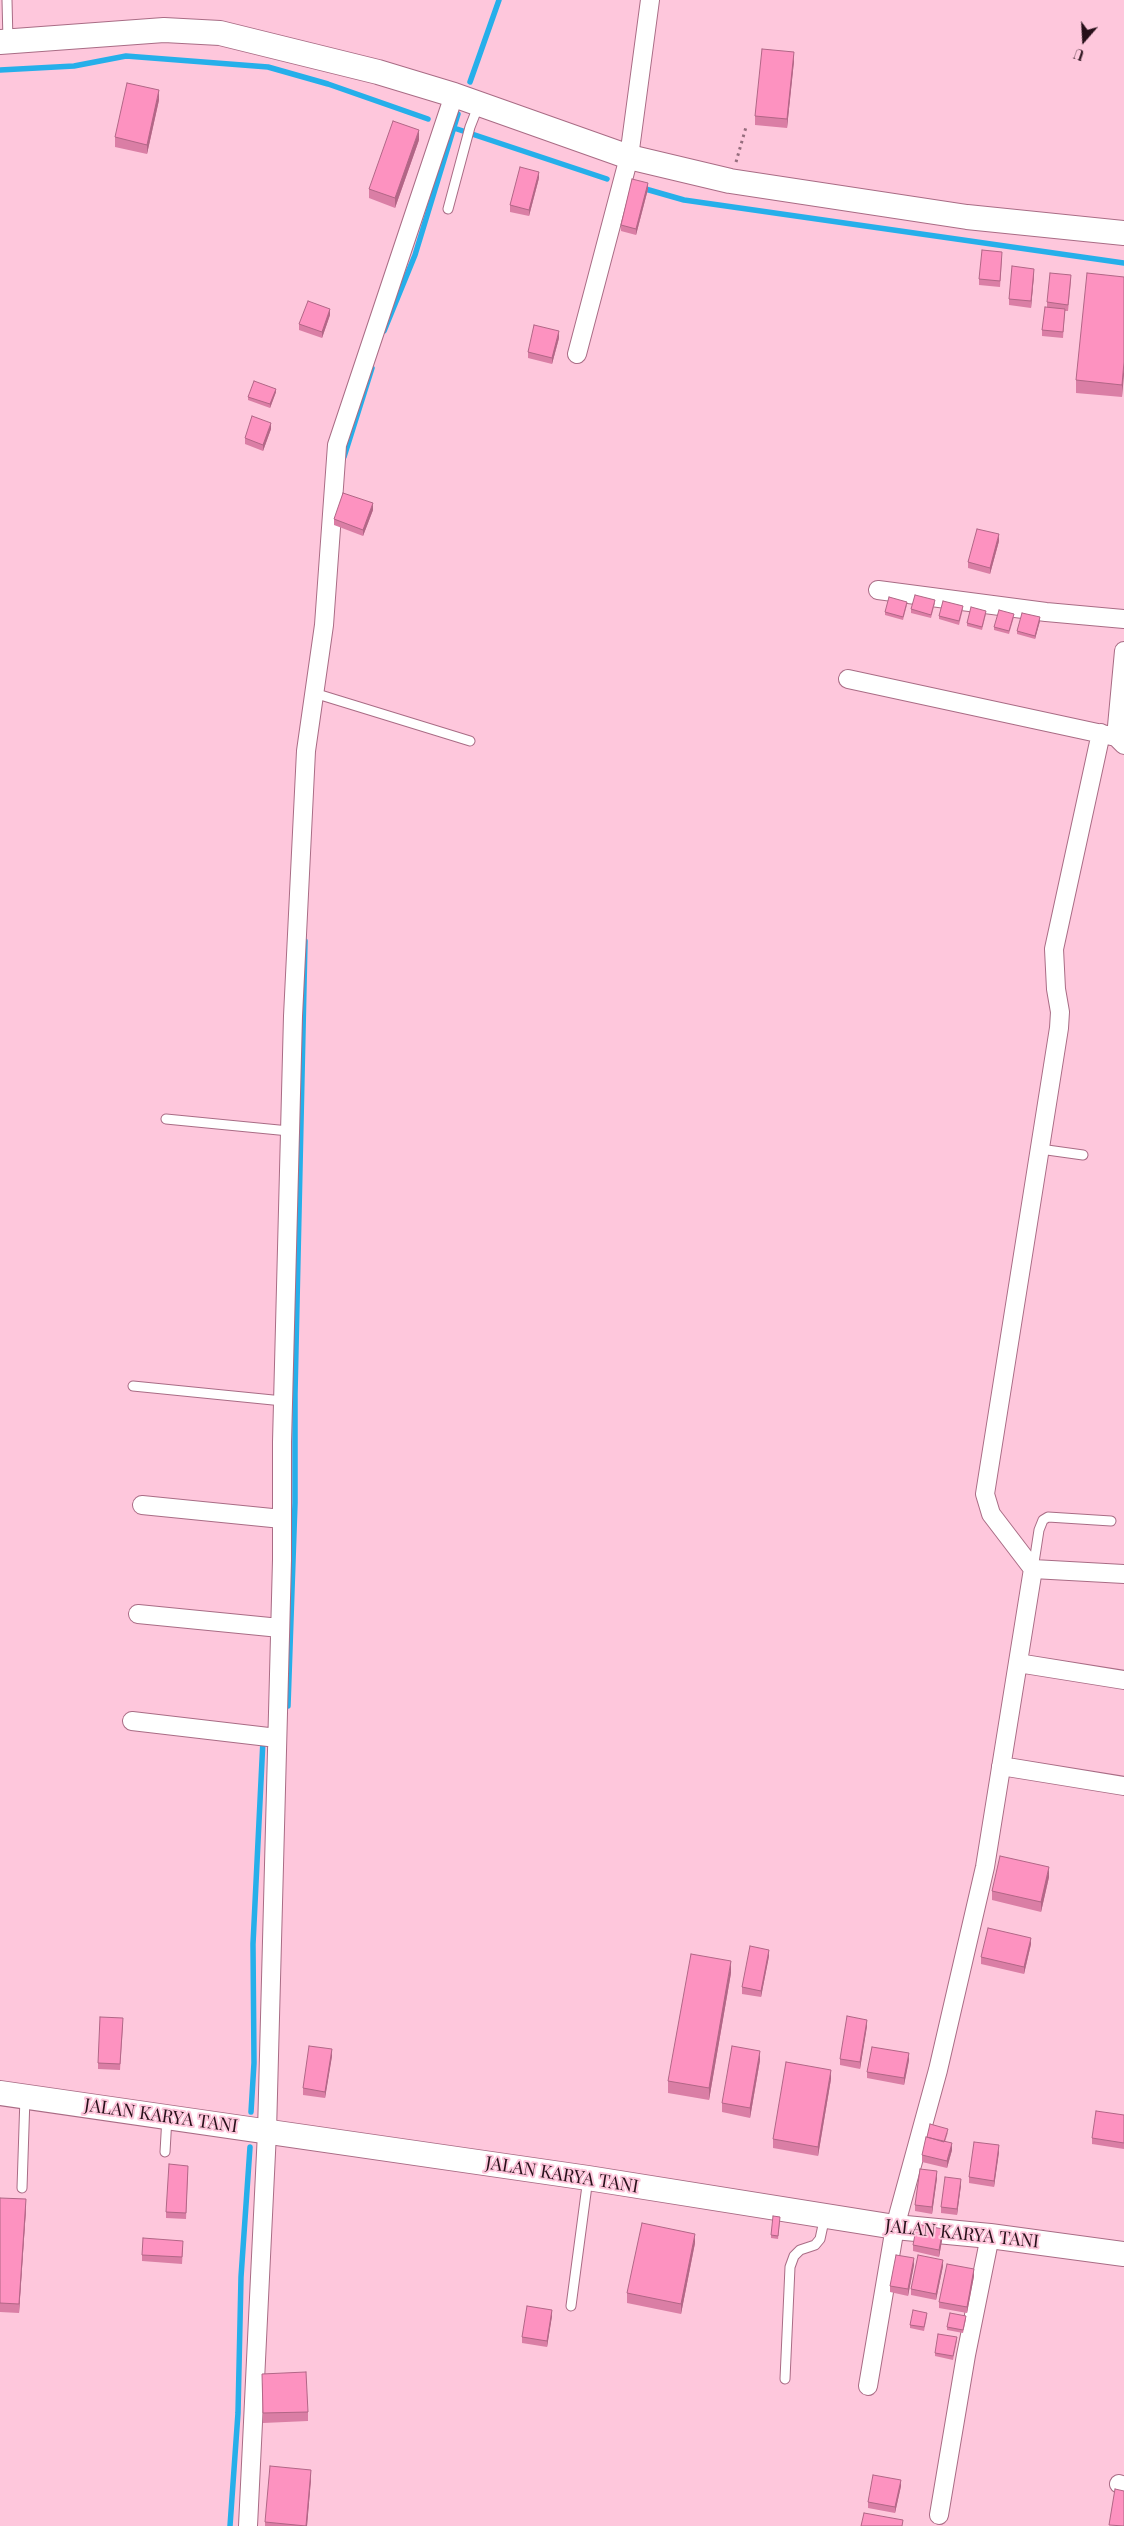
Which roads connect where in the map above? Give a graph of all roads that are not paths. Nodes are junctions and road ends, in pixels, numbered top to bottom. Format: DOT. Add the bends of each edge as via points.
graph roads {
  1 [pos="7,0"];
  2 [pos="650,0"];
  3 [pos="4,42"];
  4 [pos="454,95"];
  5 [pos="479,104"];
  6 [pos="629,157"];
  7 [pos="448,209"];
  8 [pos="1124,234"];
  9 [pos="577,354"];
  10 [pos="878,590"];
  11 [pos="1124,619"];
  12 [pos="1124,651"];
  13 [pos="848,679"];
  14 [pos="314,693"];
  15 [pos="1114,738"];
  16 [pos="470,741"];
  17 [pos="166,1120"];
  18 [pos="289,1131"];
  19 [pos="1040,1148"];
  20 [pos="1083,1155"];
  21 [pos="133,1386"];
  22 [pos="283,1400"];
  23 [pos="142,1505"];
  24 [pos="282,1519"];
  25 [pos="1111,1521"];
  26 [pos="1033,1569"];
  27 [pos="1124,1574"];
  28 [pos="138,1614"];
  29 [pos="280,1628"];
  30 [pos="1018,1663"];
  31 [pos="1124,1680"];
  32 [pos="132,1721"];
  33 [pos="277,1738"];
  34 [pos="1001,1766"];
  35 [pos="1124,1786"];
  36 [pos="0,2093"];
  37 [pos="25,2096"];
  38 [pos="167,2117"];
  39 [pos="267,2132"];
  40 [pos="165,2152"];
  41 [pos="588,2178"];
  42 [pos="22,2188"];
  43 [pos="826,2216"];
  44 [pos="895,2227"];
  45 [pos="990,2236"];
  46 [pos="1124,2254"];
  47 [pos="572,2306"];
  48 [pos="785,2378"];
  49 [pos="868,2386"];
  50 [pos="938,2515"];
  51 [pos="248,2526"];
  1 -- 3 [label="lane"];
  2 -- 6 [label="street"];
  3 -- 4 [label="street" via="164,30 211,32 312,54"];
  4 -- 5 [label="street"];
  4 -- 14 [label="street" via="337,445 324,625"];
  5 -- 6 [label="street"];
  5 -- 7 [label="lane"];
  6 -- 8 [label="street" via="730,181 967,217"];
  6 -- 9 [label="street"];
  10 -- 11 [label="street"];
  12 -- 15 [label="street"];
  13 -- 15 [label="street"];
  14 -- 16 [label="lane"];
  14 -- 18 [label="street" via="306,751"];
  15 -- 19 [label="street" via="1054,949 1059,1028"];
  17 -- 18 [label="lane"];
  18 -- 22 [label="street"];
  19 -- 20 [label="lane"];
  19 -- 26 [label="street" via="985,1494 991,1514"];
  21 -- 22 [label="lane"];
  22 -- 24 [label="street"];
  23 -- 24 [label="street"];
  24 -- 29 [label="street"];
  25 -- 26 [label="lane" via="1048,1517 1043,1520"];
  26 -- 27 [label="street"];
  26 -- 30 [label="street"];
  28 -- 29 [label="street"];
  29 -- 33 [label="street"];
  30 -- 31 [label="street"];
  30 -- 34 [label="street"];
  32 -- 33 [label="street"];
  33 -- 39 [label="street"];
  34 -- 35 [label="street"];
  34 -- 44 [label="street" via="985,1867 942,2051"];
  36 -- 37 [label="street, JALAN KARYA TANI"];
  37 -- 38 [label="street, JALAN KARYA TANI"];
  37 -- 42 [label="lane"];
  38 -- 39 [label="street, JALAN KARYA TANI"];
  38 -- 40 [label="lane"];
  39 -- 41 [label="street, JALAN KARYA TANI"];
  39 -- 51 [label="street"];
  41 -- 43 [label="street, JALAN KARYA TANI"];
  41 -- 47 [label="lane"];
  43 -- 44 [label="street, JALAN KARYA TANI"];
  43 -- 48 [label="lane" via="820,2239 815,2245 800,2250 790,2267"];
  44 -- 45 [label="street, JALAN KARYA TANI"];
  44 -- 49 [label="street"];
  45 -- 46 [label="street, JALAN KARYA TANI"];
  45 -- 50 [label="street"];
}
